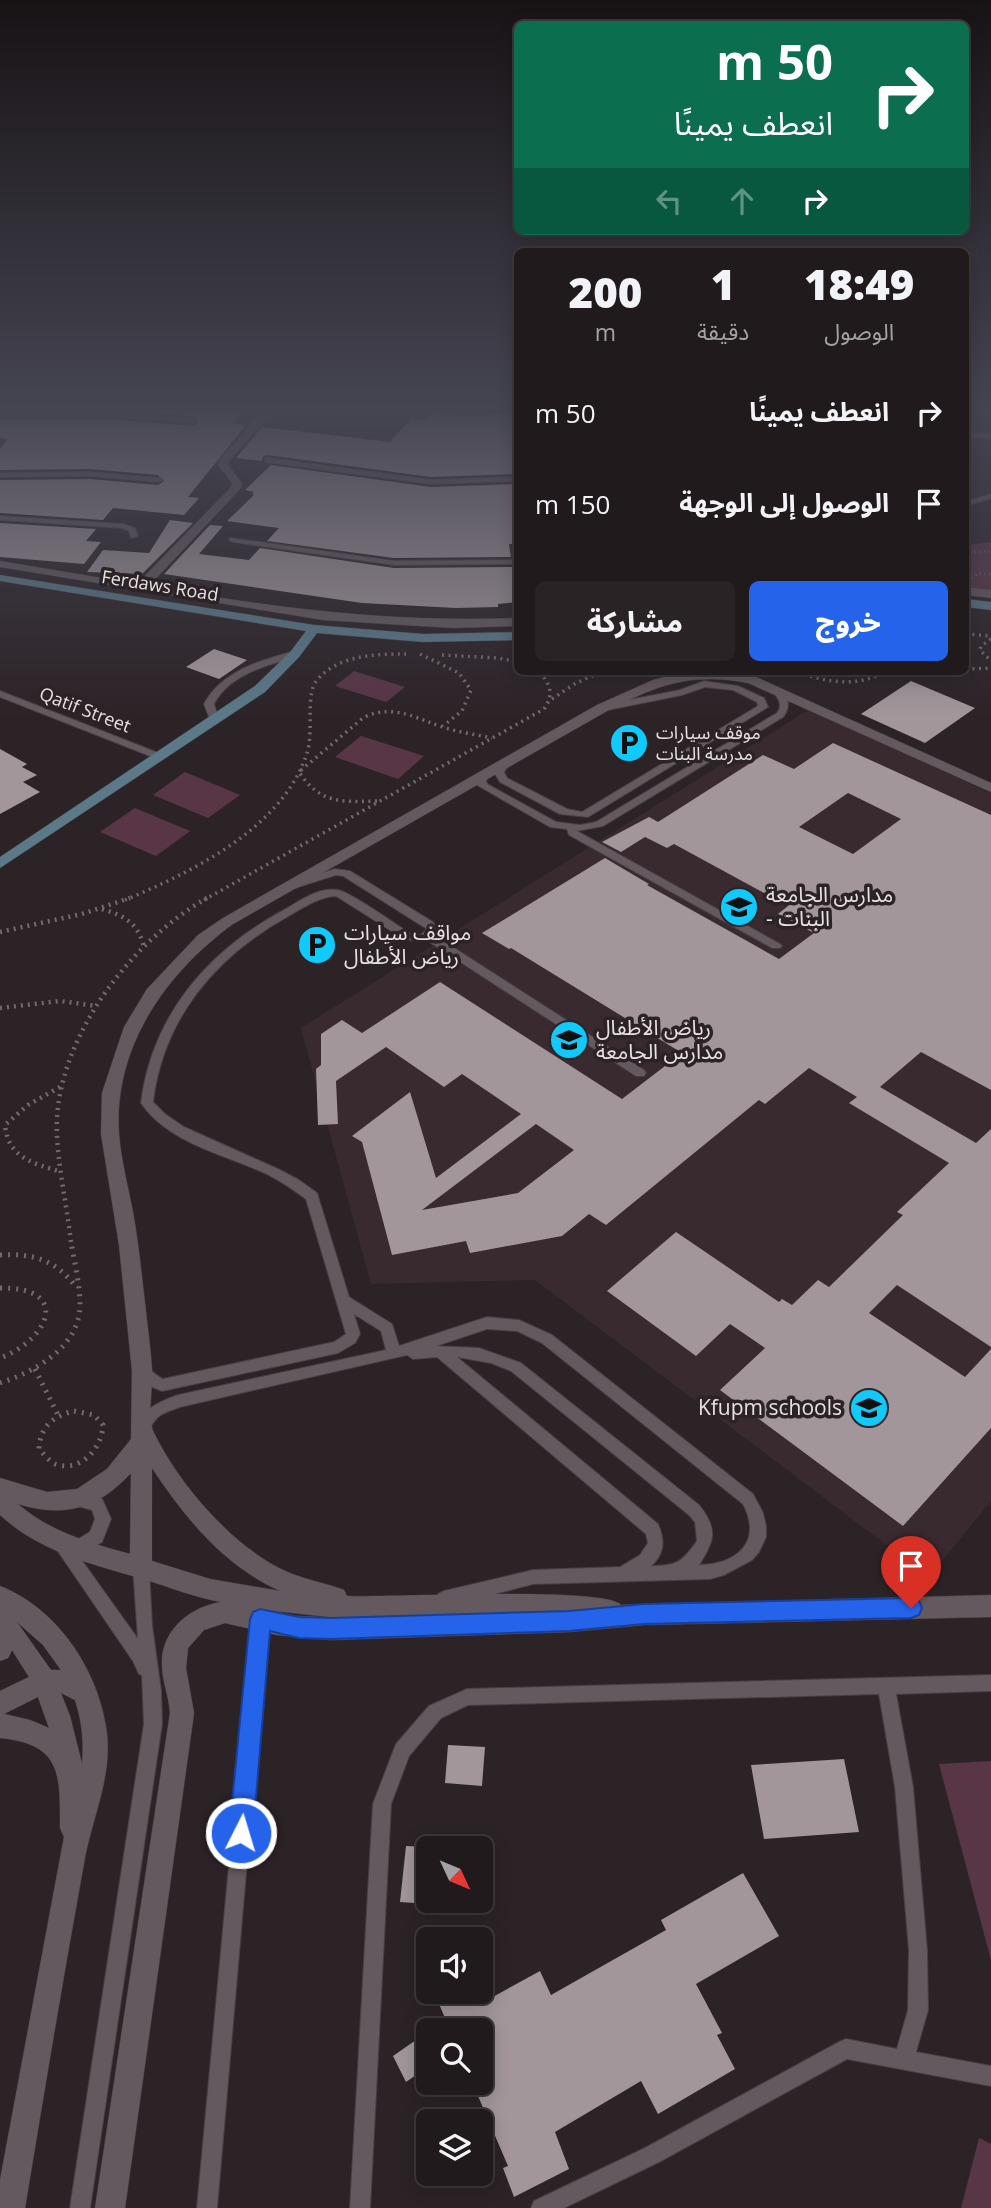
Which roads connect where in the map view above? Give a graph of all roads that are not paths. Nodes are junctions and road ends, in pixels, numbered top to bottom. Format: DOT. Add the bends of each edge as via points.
graph roads {
  1 [pos="214,511"];
  2 [pos="0,518"];
  3 [pos="134,536"];
  4 [pos="233,540"];
  5 [pos="514,562"];
  6 [pos="0,564"];
  7 [pos="0,578"];
  8 [pos="141,587"];
  9 [pos="969,592"];
  10 [pos="991,594"];
  11 [pos="969,603"];
  12 [pos="991,606"];
  13 [pos="514,621"];
  14 [pos="314,629"];
  15 [pos="514,636"];
  16 [pos="295,654"];
  17 [pos="664,675"];
  18 [pos="680,675"];
  19 [pos="732,675"];
  20 [pos="640,688"];
  21 [pos="776,690"];
  22 [pos="0,694"];
  23 [pos="602,708"];
  24 [pos="214,720"];
  25 [pos="158,756"];
  26 [pos="506,762"];
  27 [pos="487,773"];
  28 [pos="991,788"];
  29 [pos="571,828"];
  30 [pos="0,864"];
  31 [pos="281,889"];
  32 [pos="428,936"];
  33 [pos="776,946"];
  34 [pos="640,1073"];
  35 [pos="345,1301"];
  36 [pos="439,1351"];
  37 [pos="394,1354"];
  38 [pos="142,1371"];
  39 [pos="140,1436"];
  40 [pos="0,1488"];
  41 [pos="0,1501"];
  42 [pos="66,1502"];
  43 [pos="67,1547"];
  44 [pos="141,1568"];
  45 [pos="673,1572"];
  46 [pos="619,1575"];
  47 [pos="0,1597"];
  48 [pos="991,1606"];
  49 [pos="383,1607"];
  50 [pos="414,1608"];
  51 [pos="644,1614"];
  52 [pos="0,1619"];
  53 [pos="260,1619"];
  54 [pos="0,1633"];
  55 [pos="0,1650"];
  56 [pos="150,1679"];
  57 [pos="44,1683"];
  58 [pos="991,1683"];
  59 [pos="886,1685"];
  60 [pos="85,1693"];
  61 [pos="0,1703"];
  62 [pos="0,1726"];
  63 [pos="72,1770"];
  64 [pos="72,1856"];
  65 [pos="904,2060"];
  66 [pos="991,2076"];
  67 [pos="10,2208"];
  68 [pos="80,2208"];
  69 [pos="110,2208"];
  70 [pos="207,2208"];
  71 [pos="360,2208"];
  72 [pos="541,2208"];
  1 -- 8 [label="street"];
  2 -- 3 [label="lane" via="123,526"];
  4 -- 5 [label="lane" via="394,563"];
  6 -- 8 [label="street"];
  7 -- 14 [label="street, Ferdaws Road"];
  8 -- 13 [label="street" via="342,619 440,624"];
  9 -- 10 [label="street"];
  11 -- 12 [label="street"];
  14 -- 15 [label="street, Ferdaws Road" via="423,638"];
  14 -- 16 [label="street"];
  16 -- 24 [label="street" via="260,689"];
  16 -- 24 [label="lane" via="251,667 216,692 209,704"];
  17 -- 20 [label="street"];
  18 -- 20 [label="street"];
  19 -- 21 [label="street"];
  20 -- 23 [label="street"];
  21 -- 28 [label="street"];
  21 -- 29 [label="lane" via="785,705 772,720 599,824"];
  22 -- 25 [label="lane, Qatif Street"];
  23 -- 26 [label="street"];
  23 -- 26 [label="lane" via="713,684 756,697 763,707 584,815 564,812 503,780 499,772"];
  24 -- 25 [label="street"];
  25 -- 30 [label="street"];
  26 -- 27 [label="street"];
  27 -- 29 [label="lane" via="481,783 488,790 546,822"];
  27 -- 31 [label="street"];
  29 -- 33 [label="lane"];
  31 -- 32 [label="lane" via="335,872 346,873 429,924 433,930"];
  31 -- 38 [label="street" via="204,938 175,967 132,1027 119,1061 111,1093 110,1134 130,1245"];
  32 -- 34 [label="lane"];
  32 -- 35 [label="lane" via="408,937 338,893 321,894 252,933 211,971 169,1028 149,1083 147,1103 162,1119 312,1196"];
  35 -- 37 [label="lane" via="387,1328"];
  35 -- 38 [label="lane" via="353,1334 338,1347 162,1384"];
  36 -- 37 [label="lane"];
  36 -- 45 [label="lane" via="489,1355 516,1367 694,1510 702,1520 705,1542 691,1563"];
  36 -- 46 [label="lane" via="652,1529 657,1538 652,1556"];
  37 -- 39 [label="lane" via="178,1401 155,1411"];
  37 -- 45 [label="lane" via="487,1323 519,1326 547,1339 748,1499 758,1515 754,1547 741,1561 710,1572"];
  38 -- 39 [label="street"];
  39 -- 42 [label="street" via="117,1475"];
  39 -- 44 [label="street"];
  39 -- 49 [label="street" via="190,1508 236,1555 293,1586"];
  40 -- 42 [label="street"];
  41 -- 43 [label="street" via="22,1521"];
  42 -- 43 [label="lane" via="96,1504 103,1519 96,1537"];
  43 -- 44 [label="street"];
  43 -- 56 [label="lane"];
  44 -- 49 [label="street" via="193,1585 281,1602"];
  44 -- 56 [label="lane"];
  45 -- 46 [label="lane"];
  46 -- 50 [label="lane" via="533,1577"];
  47 -- 60 [label="street" via="47,1630"];
  48 -- 51 [label="street"];
  49 -- 50 [label="street"];
  50 -- 51 [label="street" via="565,1604"];
  51 -- 53 [label="street" via="331,1629"];
  52 -- 57 [label="street" via="14,1633"];
  53 -- 69 [label="street" via="232,1612 216,1614 187,1629 176,1645 173,1658 182,1713"];
  53 -- 70 [label="lane"];
  54 -- 55 [label="street"];
  56 -- 68 [label="lane" via="153,1724"];
  57 -- 60 [label="street" via="61,1679"];
  57 -- 61 [label="street"];
  57 -- 63 [label="street" via="62,1727"];
  58 -- 59 [label="lane"];
  59 -- 65 [label="lane" via="904,1787 918,1950 918,2010"];
  59 -- 71 [label="lane" via="467,1697 435,1712 402,1750 382,1804"];
  60 -- 64 [label="street" via="95,1736 92,1789"];
  62 -- 63 [label="street" via="43,1738 63,1754"];
  63 -- 64 [label="street"];
  64 -- 67 [label="street"];
  65 -- 66 [label="lane"];
  65 -- 72 [label="lane" via="846,2049 652,2155"];
}
